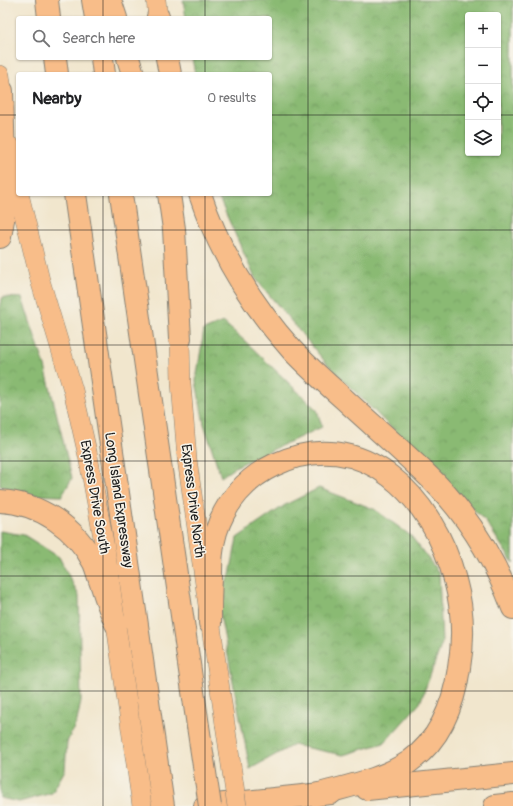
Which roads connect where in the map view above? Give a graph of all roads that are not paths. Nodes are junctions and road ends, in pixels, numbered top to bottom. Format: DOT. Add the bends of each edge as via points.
graph roads {
  1 [pos="47,0"];
  2 [pos="93,0"];
  3 [pos="110,0"];
  4 [pos="49,16"];
  5 [pos="96,16"];
  6 [pos="115,16"];
  7 [pos="55,60"];
  8 [pos="102,60"];
  9 [pos="129,60"];
  10 [pos="162,60"];
  11 [pos="167,60"];
  12 [pos="57,72"];
  13 [pos="104,72"];
  14 [pos="132,72"];
  15 [pos="164,72"];
  16 [pos="170,72"];
  17 [pos="1,83"];
  18 [pos="16,177"];
  19 [pos="20,196"];
  20 [pos="75,196"];
  21 [pos="121,196"];
  22 [pos="169,196"];
  23 [pos="180,196"];
  24 [pos="201,196"];
  25 [pos="0,237"];
  26 [pos="180,339"];
  27 [pos="0,501"];
  28 [pos="513,608"];
  29 [pos="210,623"];
  30 [pos="116,624"];
  31 [pos="142,732"];
  32 [pos="513,774"];
  33 [pos="316,795"];
  34 [pos="513,804"];
  35 [pos="142,806"];
  36 [pos="163,806"];
  37 [pos="205,806"];
  38 [pos="210,806"];
  39 [pos="237,806"];
  40 [pos="494,806"];
  1 -- 4 [label="highway"];
  2 -- 5 [label="highway"];
  3 -- 6 [label="highway"];
  7 -- 12 [label="highway"];
  8 -- 13 [label="highway"];
  9 -- 14 [label="highway"];
  10 -- 15 [label="main road"];
  11 -- 16 [label="highway"];
  17 -- 18 [label="main road"];
  17 -- 25 [label="highway" via="5,199"];
  19 -- 30 [label="main road, Express Drive South" via="40,280 73,390 88,456"];
  20 -- 31 [label="highway, Long Island Expressway"];
  21 -- 38 [label="highway, bridge"];
  22 -- 26 [label="highway" via="174,229"];
  23 -- 26 [label="main road, Express Drive North"];
  24 -- 28 [label="highway" via="226,254 264,315 312,370 445,493 483,546"];
  26 -- 29 [label="main road, Express Drive North" via="187,459"];
  27 -- 30 [label="highway" via="25,505 48,515 70,531 88,552 94,564"];
  29 -- 33 [label="highway" via="212,545 220,521 232,498 241,489 259,472 281,461 305,454 332,453 366,462 397,481 432,524 446,552 461,610 462,640 457,685 443,723 420,753 400,767 379,777"];
  29 -- 39 [label="main road, Express Drive North, bridge"];
  30 -- 31 [label="main road, Express Drive South"];
  31 -- 35 [label="main road, Express Drive South"];
  31 -- 36 [label="highway, Long Island Expressway"];
  32 -- 33 [label="highway"];
  33 -- 37 [label="highway"];
  34 -- 40 [label="highway"];
}
